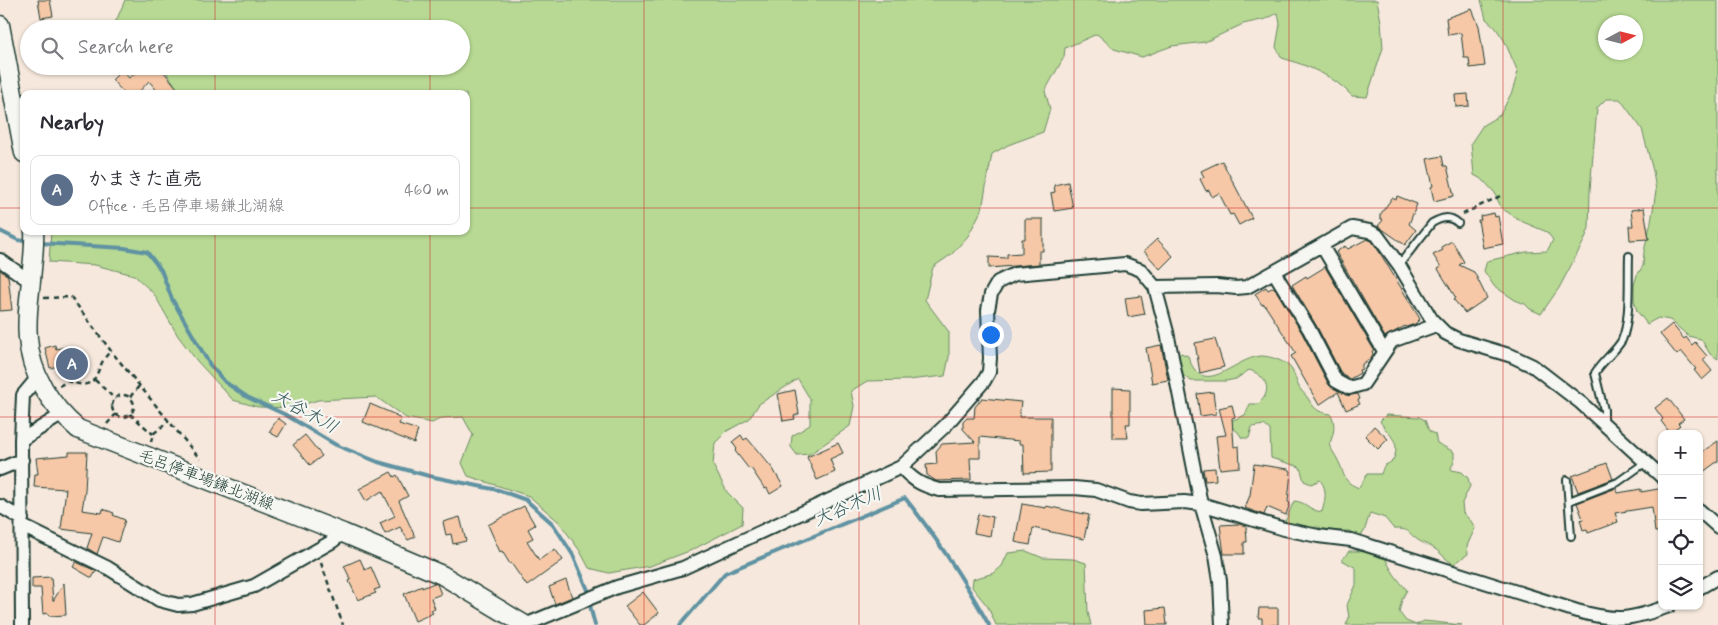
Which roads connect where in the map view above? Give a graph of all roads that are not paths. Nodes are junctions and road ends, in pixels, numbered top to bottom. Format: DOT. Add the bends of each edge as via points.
graph roads {
  1 [pos="0,25"];
  2 [pos="20,132"];
  3 [pos="1458,223"];
  4 [pos="34,239"];
  5 [pos="1322,246"];
  6 [pos="1629,256"];
  7 [pos="0,260"];
  8 [pos="1399,265"];
  9 [pos="6,270"];
  10 [pos="1274,272"];
  11 [pos="31,279"];
  12 [pos="1155,287"];
  13 [pos="1436,325"];
  14 [pos="1384,351"];
  15 [pos="38,377"];
  16 [pos="61,415"];
  17 [pos="1604,424"];
  18 [pos="22,440"];
  19 [pos="22,460"];
  20 [pos="1646,462"];
  21 [pos="902,467"];
  22 [pos="0,469"];
  23 [pos="1660,475"];
  24 [pos="1567,480"];
  25 [pos="1569,501"];
  26 [pos="1201,504"];
  27 [pos="0,506"];
  28 [pos="1703,514"];
  29 [pos="22,522"];
  30 [pos="1718,527"];
  31 [pos="344,533"];
  32 [pos="1571,536"];
  33 [pos="1718,577"];
  34 [pos="1703,586"];
  35 [pos="1658,610"];
  36 [pos="22,625"];
  37 [pos="525,625"];
  38 [pos="1222,625"];
  1 -- 2 [label="main road"];
  3 -- 8 [label="lane" via="1449,218 1432,223"];
  4 -- 11 [label="main road, 毛呂停車場鎌北湖線"];
  5 -- 8 [label="street" via="1352,228 1369,231 1377,235"];
  5 -- 10 [label="street"];
  5 -- 14 [label="street"];
  6 -- 17 [label="lane" via="1624,332 1621,342 1595,373"];
  7 -- 9 [label="street"];
  8 -- 13 [label="street"];
  9 -- 11 [label="street"];
  10 -- 12 [label="street" via="1248,287"];
  10 -- 14 [label="street" via="1336,381 1349,388 1363,384"];
  11 -- 15 [label="main road, 毛呂停車場鎌北湖線" via="28,340"];
  12 -- 21 [label="street" via="1141,270 1125,264 1015,274 998,282 988,310 989,372 945,426"];
  12 -- 26 [label="street"];
  13 -- 14 [label="street" via="1392,341"];
  13 -- 17 [label="street" via="1460,340 1534,366"];
  15 -- 16 [label="main road, 毛呂停車場鎌北湖線"];
  15 -- 18 [label="street" via="23,394"];
  16 -- 18 [label="street"];
  16 -- 31 [label="main road, 毛呂停車場鎌北湖線" via="78,429"];
  17 -- 20 [label="street"];
  18 -- 19 [label="street"];
  19 -- 22 [label="street"];
  19 -- 29 [label="street"];
  20 -- 23 [label="street"];
  20 -- 25 [label="lane" via="1618,482"];
  21 -- 26 [label="street" via="914,480 939,490 1074,488 1096,490 1141,504"];
  21 -- 37 [label="street" via="682,568 617,587"];
  24 -- 25 [label="lane"];
  25 -- 32 [label="lane"];
  26 -- 35 [label="street" via="1284,529 1351,540 1595,616 1620,619"];
  26 -- 38 [label="street" via="1216,556"];
  27 -- 29 [label="street"];
  28 -- 30 [label="street"];
  29 -- 31 [label="street" via="108,568 159,600 178,605 254,586"];
  29 -- 36 [label="street"];
  31 -- 37 [label="main road, 毛呂停車場鎌北湖線" via="442,575"];
  33 -- 34 [label="street"];
}
